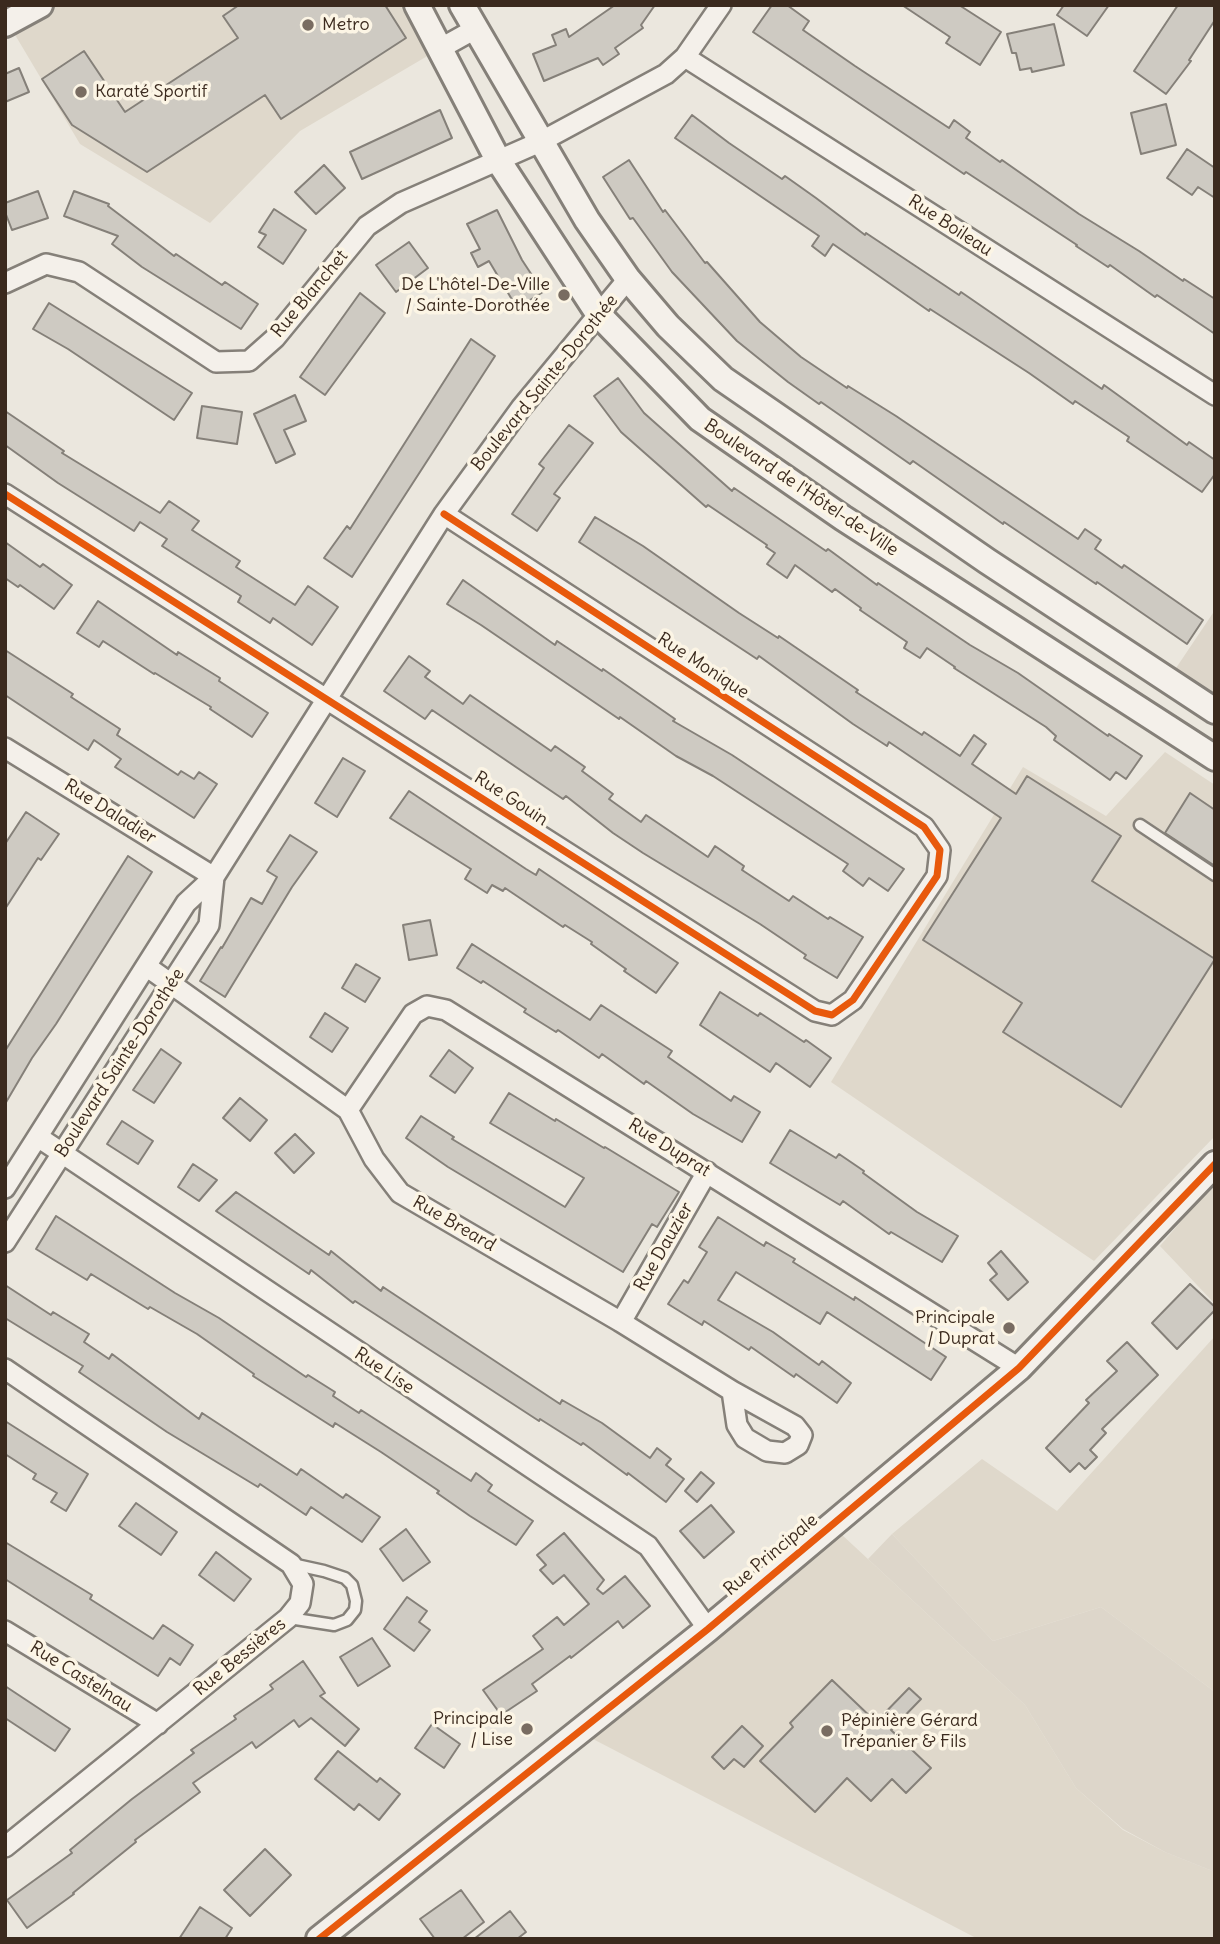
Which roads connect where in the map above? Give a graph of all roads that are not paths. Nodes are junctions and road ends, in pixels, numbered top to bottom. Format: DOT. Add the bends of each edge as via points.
graph roads {
  1 [pos="40,5"];
  2 [pos="417,5"];
  3 [pos="462,5"];
  4 [pos="720,5"];
  5 [pos="5,24"];
  6 [pos="477,29"];
  7 [pos="441,48"];
  8 [pos="685,57"];
  9 [pos="540,142"];
  10 [pos="498,160"];
  11 [pos="628,279"];
  12 [pos="5,283"];
  13 [pos="599,315"];
  14 [pos="1215,396"];
  15 [pos="5,494"];
  16 [pos="444,514"];
  17 [pos="325,699"];
  18 [pos="1215,711"];
  19 [pos="6,749"];
  20 [pos="1215,758"];
  21 [pos="1140,825"];
  22 [pos="940,850"];
  23 [pos="1215,875"];
  24 [pos="214,877"];
  25 [pos="146,966"];
  26 [pos="172,983"];
  27 [pos="348,1110"];
  28 [pos="38,1137"];
  29 [pos="62,1154"];
  30 [pos="1215,1164"];
  31 [pos="707,1172"];
  32 [pos="5,1188"];
  33 [pos="5,1242"];
  34 [pos="621,1322"];
  35 [pos="1019,1368"];
  36 [pos="5,1369"];
  37 [pos="732,1391"];
  38 [pos="291,1564"];
  39 [pos="288,1618"];
  40 [pos="708,1629"];
  41 [pos="5,1631"];
  42 [pos="158,1724"];
  43 [pos="5,1847"];
  44 [pos="319,1939"];
  1 -- 5 [label="street"];
  2 -- 7 [label="street, Boulevard de l'Hôtel-de-Ville"];
  3 -- 6 [label="street"];
  4 -- 8 [label="street, Rue Blanchet"];
  6 -- 7 [label="street"];
  6 -- 9 [label="street"];
  7 -- 10 [label="street, Boulevard de l'Hôtel-de-Ville"];
  8 -- 9 [label="street, Rue Blanchet" via="666,74"];
  8 -- 14 [label="street, Rue Boileau"];
  9 -- 10 [label="street, Rue Blanchet"];
  9 -- 11 [label="street"];
  10 -- 12 [label="street, Rue Blanchet" via="401,202 366,226 275,338 248,361 216,362 79,272 46,264"];
  10 -- 13 [label="street, Boulevard de l'Hôtel-de-Ville"];
  11 -- 13 [label="street, Boulevard Sainte-Dorothée"];
  11 -- 18 [label="street" via="668,327 723,379"];
  13 -- 16 [label="street, Boulevard Sainte-Dorothée" via="521,408"];
  13 -- 20 [label="street, Boulevard de l'Hôtel-de-Ville" via="700,419 854,525"];
  15 -- 17 [label="street, Rue Gouin"];
  16 -- 17 [label="street, Boulevard Sainte-Dorothée"];
  16 -- 22 [label="street, Rue Monique" via="924,828"];
  17 -- 22 [label="street, Rue Gouin" via="815,1011 832,1015 853,1000 937,876"];
  17 -- 24 [label="street, Boulevard Sainte-Dorothée"];
  19 -- 24 [label="street, Rue Daladier"];
  21 -- 23 [label="lane"];
  24 -- 25 [label="street, Boulevard Sainte-Dorothée" via="186,903"];
  24 -- 26 [label="street, Boulevard Sainte-Dorothée" via="209,925"];
  25 -- 26 [label="street, Rue Breard"];
  25 -- 28 [label="street, Boulevard Sainte-Dorothée"];
  26 -- 27 [label="street, Rue Breard"];
  26 -- 29 [label="street, Boulevard Sainte-Dorothée"];
  27 -- 31 [label="street, Rue Duprat" via="412,1013 427,1006 446,1010"];
  27 -- 34 [label="street, Rue Breard" via="374,1159 400,1193"];
  28 -- 29 [label="street, Rue Lise"];
  28 -- 32 [label="street, Boulevard Sainte-Dorothée"];
  29 -- 33 [label="street, Boulevard Sainte-Dorothée"];
  29 -- 40 [label="street, Rue Lise" via="648,1546"];
  30 -- 35 [label="street, Rue Principale"];
  31 -- 34 [label="street, Rue Dauzier"];
  31 -- 35 [label="street, Rue Duprat"];
  34 -- 37 [label="street, Rue Breard"];
  35 -- 40 [label="street, Rue Principale"];
  36 -- 38 [label="street"];
  38 -- 39 [label="street, Rue Bessières" via="303,1584 300,1603"];
  38 -- 39 [label="lane" via="345,1578 356,1601 347,1620 334,1625"];
  39 -- 42 [label="street, Rue Bessières"];
  40 -- 44 [label="street, Rue Principale"];
  41 -- 42 [label="street, Rue Castelnau"];
  42 -- 43 [label="street, Rue Bessières"];
}
